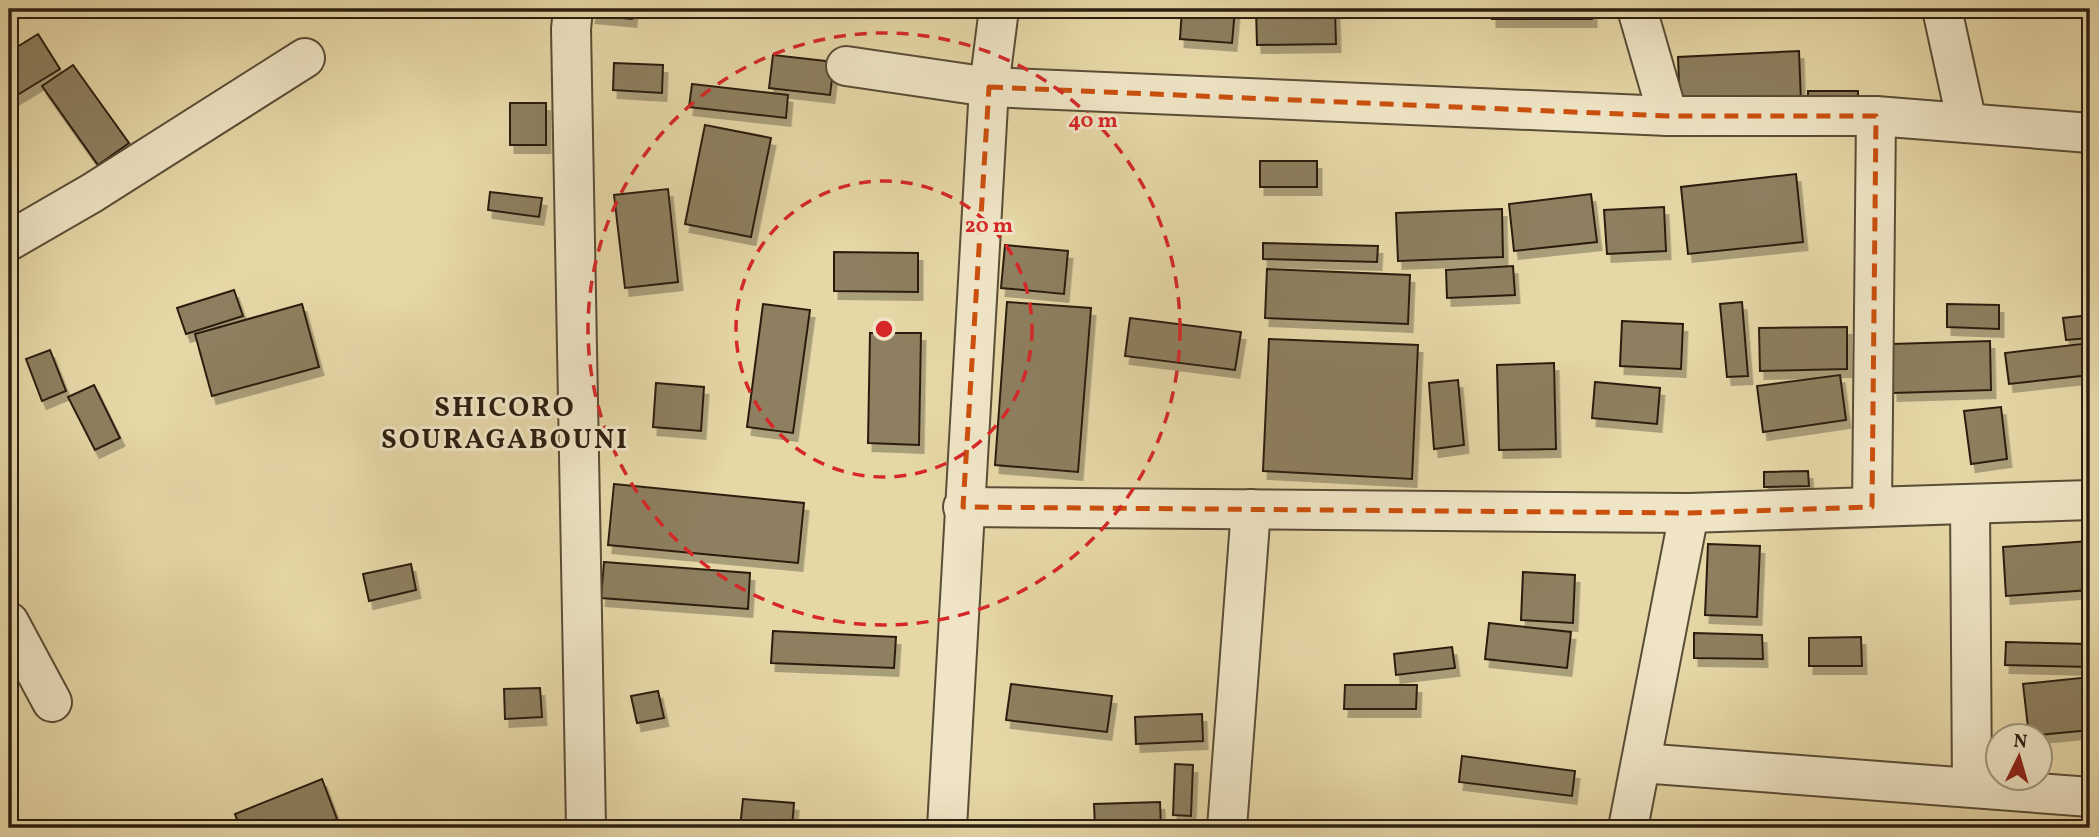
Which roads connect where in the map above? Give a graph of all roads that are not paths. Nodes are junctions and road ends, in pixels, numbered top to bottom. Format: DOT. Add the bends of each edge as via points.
graph roads {
  1 [pos="573,9"];
  2 [pos="999,9"];
  3 [pos="1637,9"];
  4 [pos="1942,9"];
  5 [pos="305,58"];
  6 [pos="846,66"];
  7 [pos="989,88"];
  8 [pos="1876,116"];
  9 [pos="1668,117"];
  10 [pos="1967,123"];
  11 [pos="2090,133"];
  12 [pos="9,241"];
  13 [pos="2090,499"];
  14 [pos="1970,504"];
  15 [pos="964,507"];
  16 [pos="1872,507"];
  17 [pos="1251,509"];
  18 [pos="1689,513"];
  19 [pos="9,622"];
  20 [pos="52,702"];
  21 [pos="1641,762"];
  22 [pos="1972,787"];
  23 [pos="2090,797"];
  24 [pos="586,828"];
  25 [pos="947,828"];
  26 [pos="1227,828"];
  27 [pos="1628,828"];
  1 -- 24 [label="street"];
  2 -- 7 [label="street"];
  3 -- 9 [label="street"];
  4 -- 10 [label="street"];
  5 -- 12 [label="street"];
  6 -- 7 [label="street"];
  7 -- 9 [label="street"];
  7 -- 15 [label="street"];
  8 -- 9 [label="street"];
  8 -- 10 [label="street"];
  8 -- 16 [label="street"];
  10 -- 11 [label="street"];
  13 -- 14 [label="street"];
  14 -- 16 [label="street"];
  14 -- 22 [label="street"];
  15 -- 17 [label="street"];
  15 -- 25 [label="street"];
  16 -- 18 [label="street"];
  17 -- 18 [label="street"];
  17 -- 26 [label="street"];
  18 -- 21 [label="street"];
  19 -- 20 [label="street"];
  21 -- 22 [label="street"];
  21 -- 27 [label="street"];
  22 -- 23 [label="street"];
}
